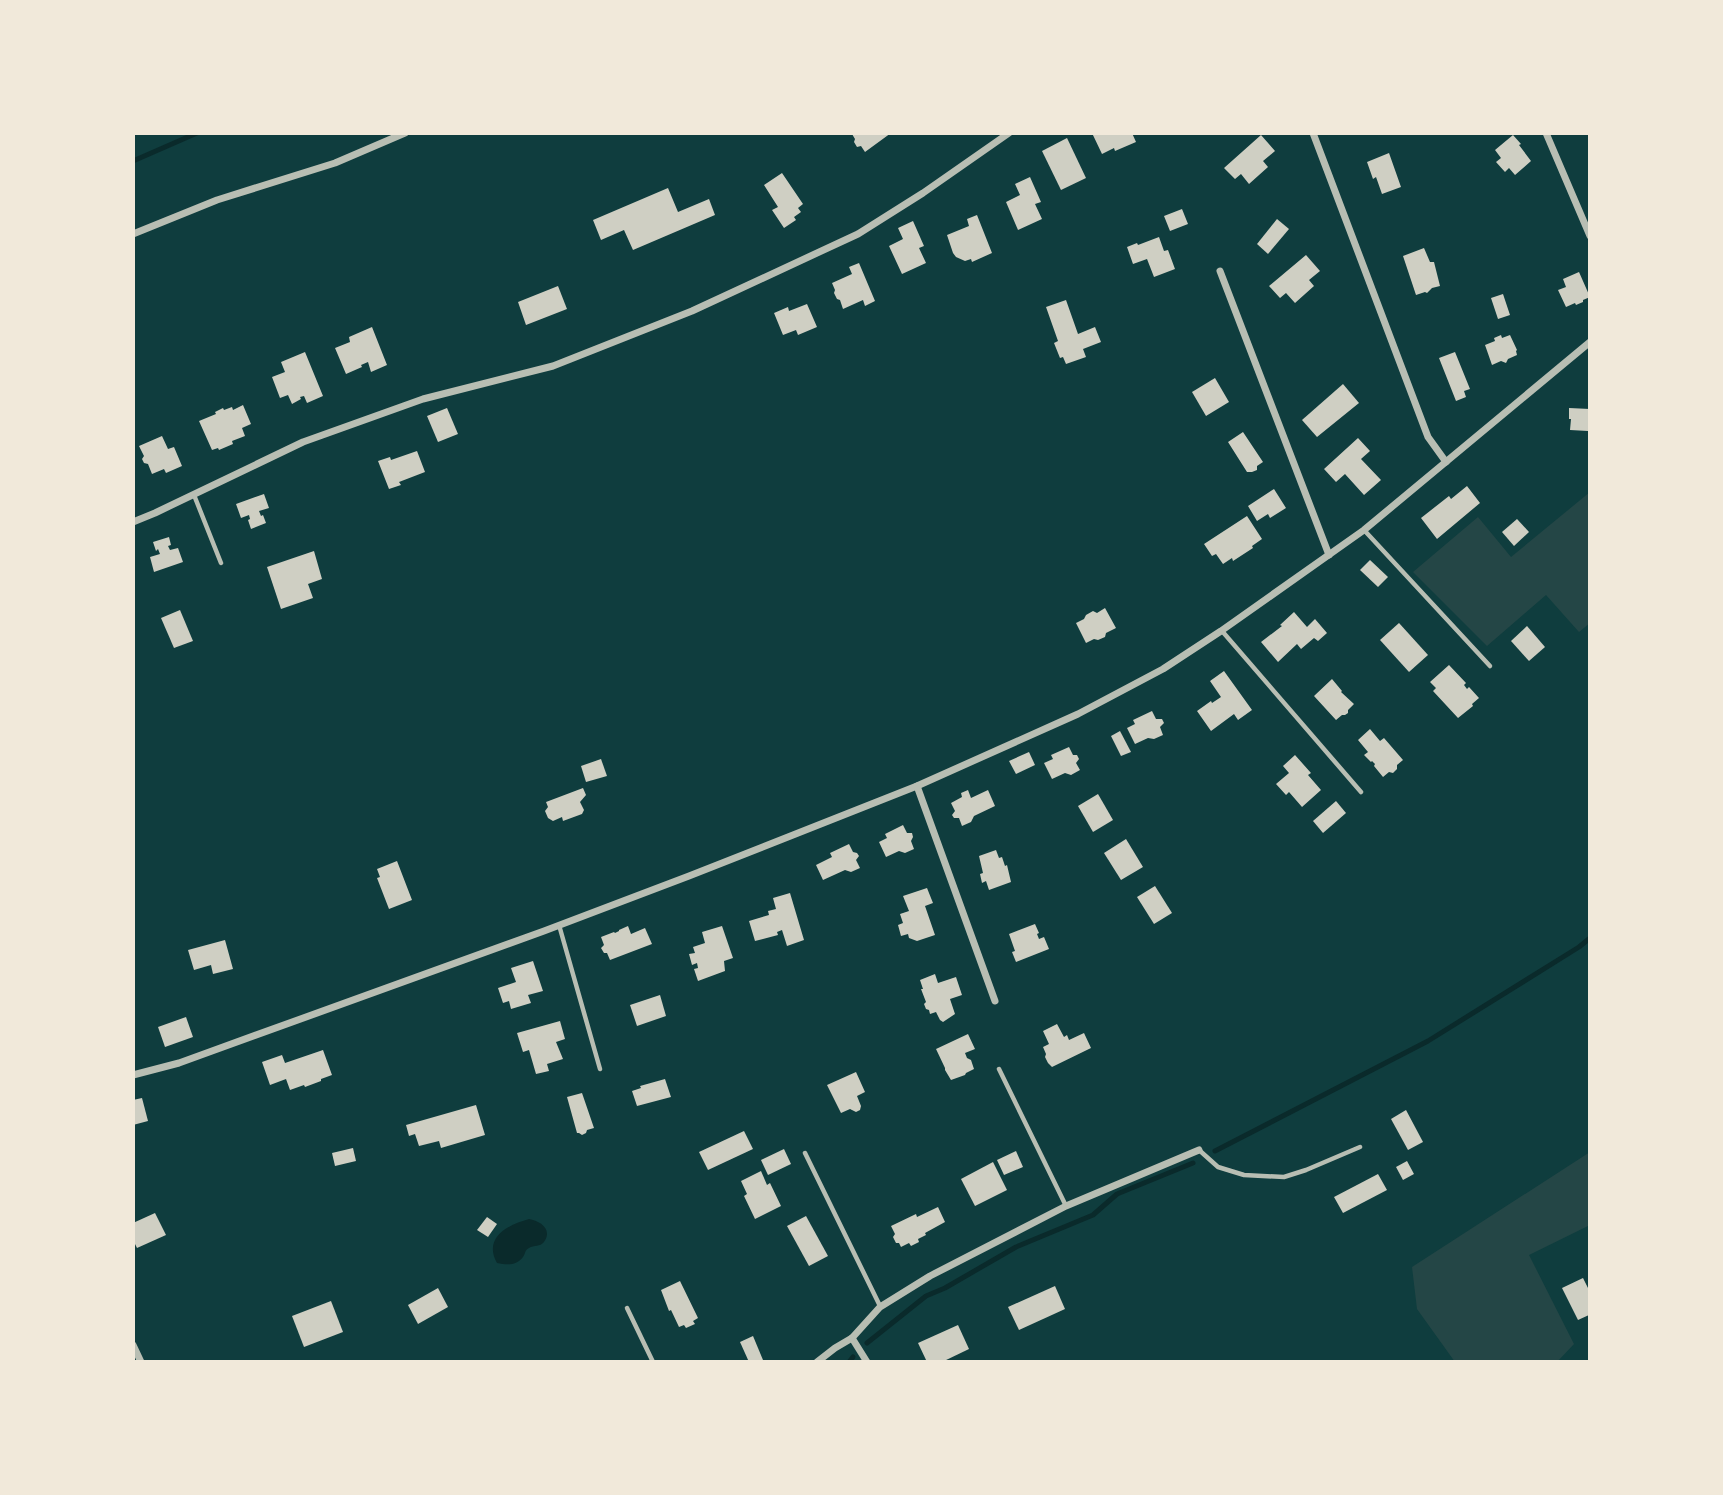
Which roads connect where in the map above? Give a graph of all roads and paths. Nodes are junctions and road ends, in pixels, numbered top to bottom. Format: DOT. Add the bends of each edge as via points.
graph roads {
  1 [pos="405,133"];
  2 [pos="1009,133"];
  3 [pos="1313,133"];
  4 [pos="1546,133"];
  5 [pos="133,234"];
  6 [pos="1590,236"];
  7 [pos="1220,271"];
  8 [pos="1590,342"];
  9 [pos="1446,462"];
  10 [pos="194,495"];
  11 [pos="133,522"];
  12 [pos="1364,530"];
  13 [pos="1329,555"];
  14 [pos="221,563"];
  15 [pos="1221,631"];
  16 [pos="1490,666"];
  17 [pos="917,786"];
  18 [pos="1361,792"];
  19 [pos="559,925"];
  20 [pos="995,1001"];
  21 [pos="600,1069"];
  22 [pos="999,1069"];
  23 [pos="133,1075"];
  24 [pos="1360,1147"];
  25 [pos="1199,1150"];
  26 [pos="806,1153"];
  27 [pos="1066,1206"];
  28 [pos="880,1307"];
  29 [pos="627,1308"];
  30 [pos="852,1338"];
  31 [pos="133,1345"];
  32 [pos="141,1362"];
  33 [pos="653,1362"];
  34 [pos="817,1362"];
  35 [pos="867,1362"];
  1 -- 5 [label="street" via="335,163 217,200"];
  2 -- 10 [label="street" via="858,234 692,311 553,366 423,400 303,442"];
  3 -- 9 [label="street" via="1428,437"];
  4 -- 6 [label="street"];
  7 -- 13 [label="street"];
  8 -- 9 [label="street"];
  9 -- 12 [label="street"];
  10 -- 11 [label="street"];
  10 -- 14 [label="lane"];
  12 -- 13 [label="street"];
  12 -- 16 [label="lane"];
  13 -- 15 [label="street"];
  15 -- 17 [label="street" via="1163,670 1078,714"];
  15 -- 18 [label="lane"];
  17 -- 19 [label="street"];
  17 -- 20 [label="street"];
  19 -- 21 [label="lane"];
  19 -- 23 [label="street" via="178,1063"];
  22 -- 27 [label="lane"];
  24 -- 25 [label="lane" via="1284,1177 1244,1175 1218,1167"];
  25 -- 27 [label="street"];
  26 -- 28 [label="lane"];
  27 -- 28 [label="street"];
  28 -- 30 [label="street"];
  29 -- 33 [label="lane"];
  30 -- 34 [label="street"];
  30 -- 35 [label="street"];
  31 -- 32 [label="street"];
}
